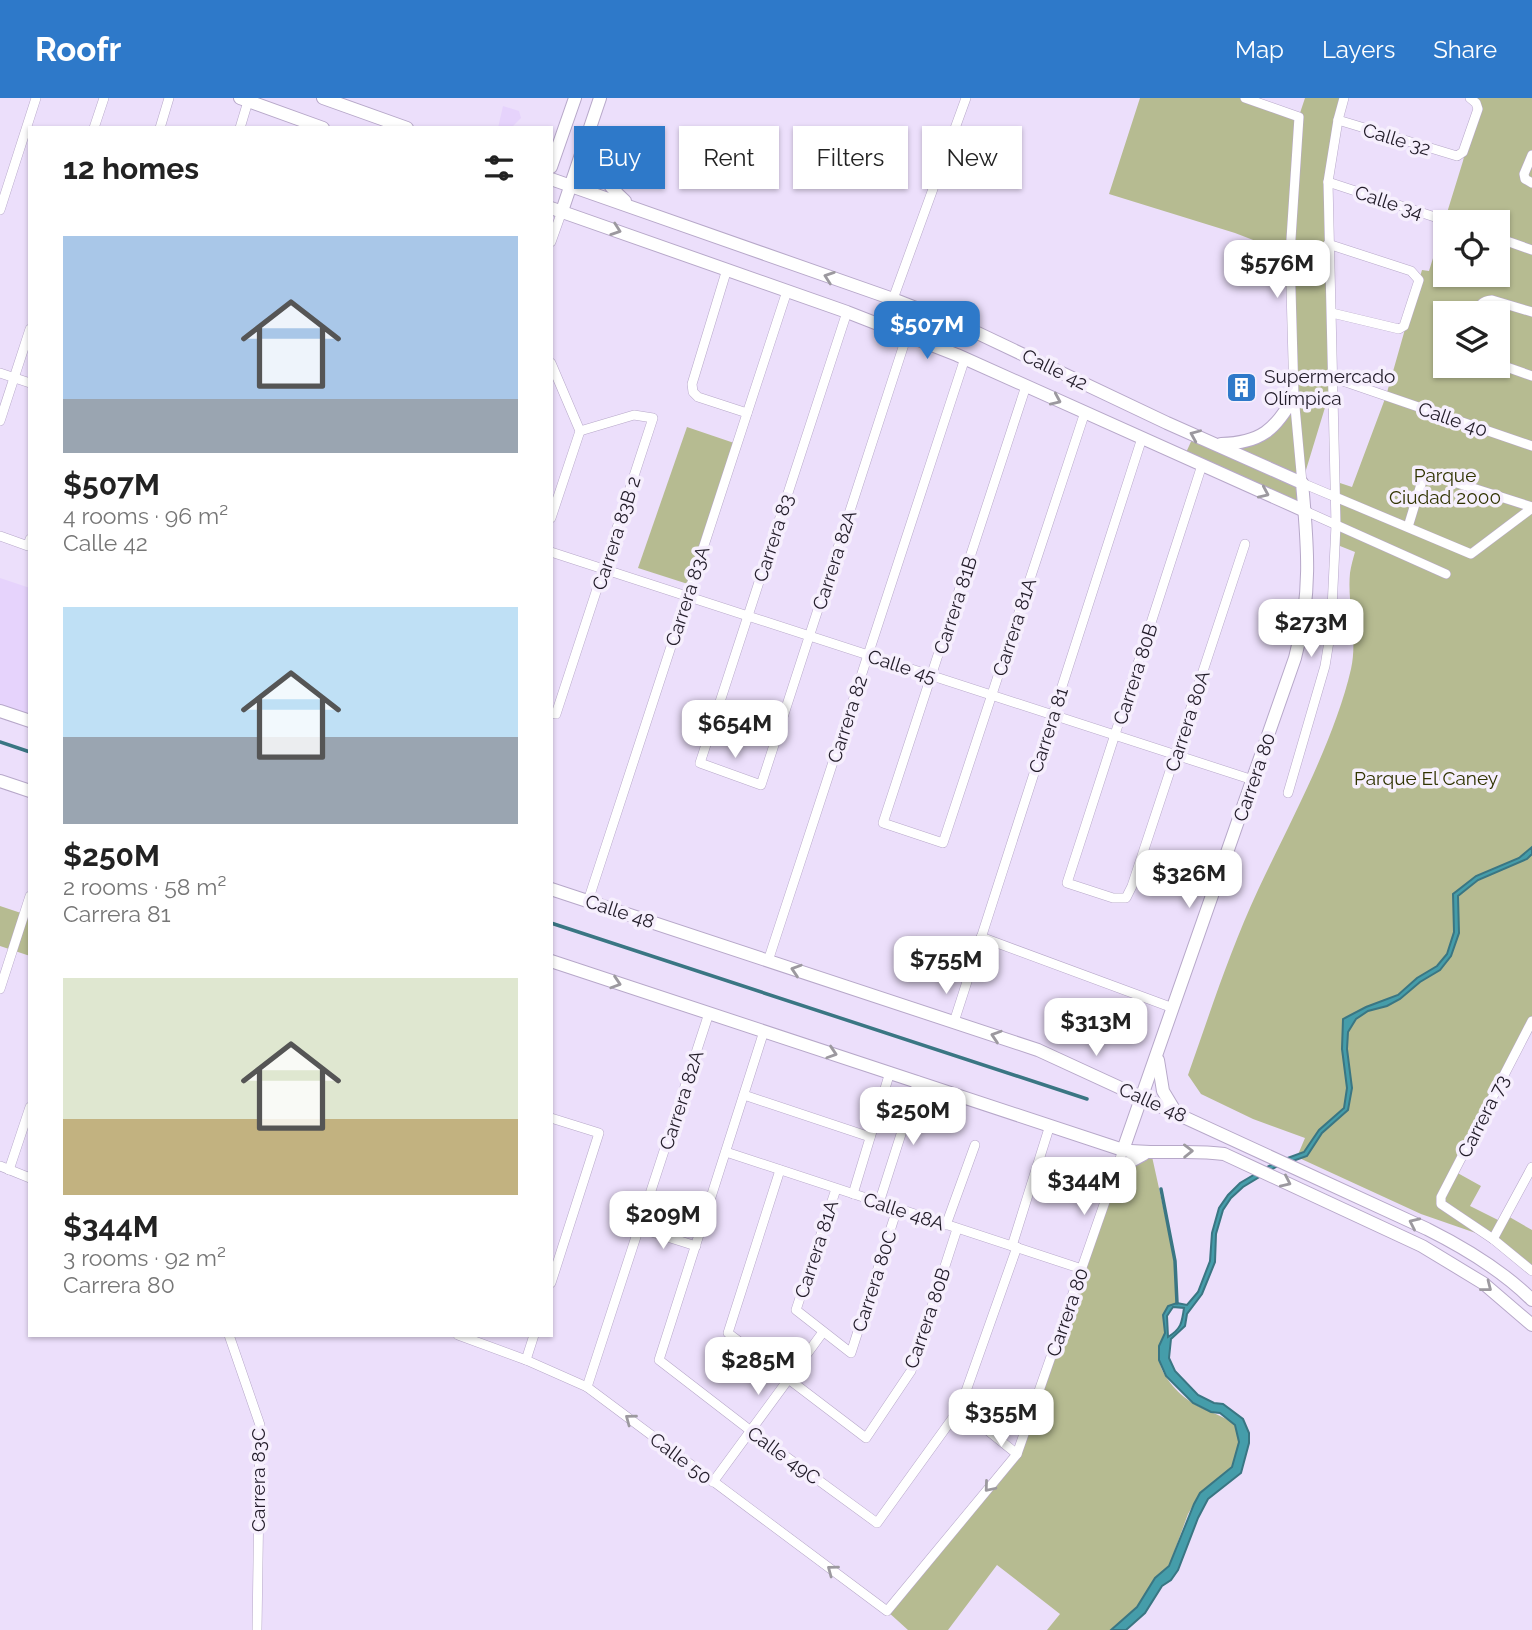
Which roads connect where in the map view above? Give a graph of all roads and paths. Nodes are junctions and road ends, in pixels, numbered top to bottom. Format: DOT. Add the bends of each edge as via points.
graph roads {
  1 [pos="36,98"];
  2 [pos="104,98"];
  3 [pos="169,98"];
  4 [pos="323,98"];
  5 [pos="575,98"];
  6 [pos="600,98"];
  7 [pos="966,98"];
  8 [pos="1245,98"];
  9 [pos="1344,98"];
  10 [pos="246,99"];
  11 [pos="1473,100"];
  12 [pos="595,113"];
  13 [pos="1338,120"];
  14 [pos="95,126"];
  15 [pos="161,126"];
  16 [pos="240,126"];
  17 [pos="315,126"];
  18 [pos="401,126"];
  19 [pos="564,129"];
  20 [pos="553,144"];
  21 [pos="1532,155"];
  22 [pos="553,161"];
  23 [pos="553,180"];
  24 [pos="1529,181"];
  25 [pos="1328,182"];
  26 [pos="570,186"];
  27 [pos="0,210"];
  28 [pos="556,210"];
  29 [pos="641,210"];
  30 [pos="1433,216"];
  31 [pos="553,229"];
  32 [pos="1510,242"];
  33 [pos="1328,244"];
  34 [pos="1532,250"];
  35 [pos="727,269"];
  36 [pos="787,291"];
  37 [pos="893,299"];
  38 [pos="1510,306"];
  39 [pos="847,312"];
  40 [pos="1532,312"];
  41 [pos="1332,313"];
  42 [pos="28,335"];
  43 [pos="907,335"];
  44 [pos="965,358"];
  45 [pos="553,368"];
  46 [pos="1510,368"];
  47 [pos="0,373"];
  48 [pos="1532,376"];
  49 [pos="14,378"];
  50 [pos="1334,378"];
  51 [pos="28,382"];
  52 [pos="1026,386"];
  53 [pos="1294,396"];
  54 [pos="1084,412"];
  55 [pos="747,413"];
  56 [pos="0,421"];
  57 [pos="580,431"];
  58 [pos="1142,438"];
  59 [pos="1218,445"];
  60 [pos="1532,446"];
  61 [pos="1202,465"];
  62 [pos="1302,483"];
  63 [pos="1334,497"];
  64 [pos="1532,507"];
  65 [pos="1305,511"];
  66 [pos="553,512"];
  67 [pos="1336,525"];
  68 [pos="1408,527"];
  69 [pos="0,536"];
  70 [pos="28,542"];
  71 [pos="1245,544"];
  72 [pos="553,553"];
  73 [pos="604,569"];
  74 [pos="1446,574"];
  75 [pos="687,596"];
  76 [pos="748,616"];
  77 [pos="809,636"];
  78 [pos="868,655"];
  79 [pos="931,676"];
  80 [pos="992,695"];
  81 [pos="0,711"];
  82 [pos="553,713"];
  83 [pos="1053,715"];
  84 [pos="28,720"];
  85 [pos="1115,735"];
  86 [pos="1176,755"];
  87 [pos="1253,780"];
  88 [pos="0,781"];
  89 [pos="761,785"];
  90 [pos="28,790"];
  91 [pos="1288,793"];
  92 [pos="943,843"];
  93 [pos="553,890"];
  94 [pos="1126,898"];
  95 [pos="588,901"];
  96 [pos="28,903"];
  97 [pos="981,937"];
  98 [pos="768,961"];
  99 [pos="553,962"];
  100 [pos="0,989"];
  101 [pos="1173,1008"];
  102 [pos="709,1013"];
  103 [pos="1532,1021"];
  104 [pos="954,1022"];
  105 [pos="764,1031"];
  106 [pos="1159,1052"];
  107 [pos="890,1072"];
  108 [pos="918,1081"];
  109 [pos="744,1095"];
  110 [pos="1142,1097"];
  111 [pos="28,1112"];
  112 [pos="1178,1114"];
  113 [pos="553,1119"];
  114 [pos="1050,1125"];
  115 [pos="870,1137"];
  116 [pos="975,1145"];
  117 [pos="1123,1150"];
  118 [pos="726,1152"];
  119 [pos="1151,1152"];
  120 [pos="1532,1167"];
  121 [pos="5,1168"];
  122 [pos="780,1170"];
  123 [pos="1114,1175"];
  124 [pos="28,1177"];
  125 [pos="836,1189"];
  126 [pos="853,1194"];
  127 [pos="879,1203"];
  128 [pos="897,1209"];
  129 [pos="946,1225"];
  130 [pos="639,1228"];
  131 [pos="957,1229"];
  132 [pos="1493,1239"];
  133 [pos="696,1246"];
  134 [pos="1014,1246"];
  135 [pos="1082,1269"];
  136 [pos="1532,1271"];
  137 [pos="553,1277"];
  138 [pos="1532,1300"];
  139 [pos="1532,1325"];
  140 [pos="823,1332"];
  141 [pos="230,1337"];
  142 [pos="466,1337"];
  143 [pos="533,1337"];
  144 [pos="527,1360"];
  145 [pos="789,1381"];
  146 [pos="587,1387"];
  147 [pos="960,1408"];
  148 [pos="751,1431"];
  149 [pos="1017,1454"];
  150 [pos="713,1482"];
  151 [pos="887,1611"];
  152 [pos="257,1630"];
  1 -- 27 [label="street"];
  2 -- 14 [label="street"];
  3 -- 15 [label="street"];
  4 -- 18 [label="street"];
  5 -- 19 [label="street"];
  6 -- 12 [label="street"];
  7 -- 37 [label="street"];
  8 -- 53 [label="street, Carrera 80" via="1299,117 1290,254"];
  9 -- 13 [label="street, Carrera 80"];
  10 -- 16 [label="street"];
  10 -- 17 [label="street"];
  11 -- 13 [label="street, Calle 32" via="1478,109 1463,152 1457,156"];
  12 -- 26 [label="street"];
  12 -- 29 [label="street" via="593,142 600,170 624,201"];
  13 -- 25 [label="street, Carrera 80"];
  19 -- 20 [label="street"];
  19 -- 22 [label="street"];
  21 -- 24 [label="street" via="1524,174"];
  23 -- 26 [label="street, Calle 42"];
  25 -- 30 [label="street, Calle 34"];
  25 -- 33 [label="street, Carrera 80"];
  26 -- 28 [label="street"];
  26 -- 29 [label="street, Calle 42"];
  28 -- 31 [label="street"];
  28 -- 35 [label="street, Calle 42, one-way"];
  37 -- 29 [label="street, Calle 42, one-way"];
  32 -- 34 [label="street"];
  33 -- 41 [label="street, Carrera 80"];
  33 -- 41 [label="street" via="1416,274 1419,280 1399,329"];
  35 -- 36 [label="street, Calle 42"];
  35 -- 55 [label="street" via="693,376 693,392 705,401"];
  36 -- 39 [label="street, Calle 42"];
  36 -- 55 [label="street, Carrera 83A"];
  59 -- 37 [label="street, Calle 42, one-way" via="982,334"];
  38 -- 40 [label="street"];
  39 -- 43 [label="street, Calle 42"];
  39 -- 76 [label="street, Carrera 83"];
  41 -- 50 [label="street, Carrera 80"];
  42 -- 49 [label="street"];
  43 -- 44 [label="street, Calle 42"];
  43 -- 77 [label="street, Carrera 82A"];
  44 -- 52 [label="street, Calle 42"];
  44 -- 78 [label="street, Carrera 82"];
  45 -- 57 [label="street"];
  46 -- 48 [label="street"];
  47 -- 49 [label="street"];
  49 -- 51 [label="street"];
  49 -- 56 [label="street"];
  50 -- 60 [label="street, Calle 40"];
  50 -- 63 [label="street, Carrera 80"];
  52 -- 54 [label="street, Calle 42, one-way"];
  52 -- 79 [label="street, Carrera 81B"];
  53 -- 59 [label="street" via="1282,418 1264,434 1242,443"];
  53 -- 62 [label="street, Carrera 80"];
  54 -- 58 [label="street, Calle 42"];
  54 -- 80 [label="street, Carrera 81A"];
  55 -- 75 [label="street, Carrera 83A"];
  57 -- 66 [label="street"];
  57 -- 73 [label="street, Carrera 83B 2" via="634,415 653,418"];
  58 -- 61 [label="street, Calle 42"];
  58 -- 83 [label="street, Carrera 81"];
  59 -- 62 [label="street, Calle 42"];
  61 -- 65 [label="street, Calle 42, one-way"];
  61 -- 85 [label="street, Carrera 80B"];
  62 -- 63 [label="street, Calle 42"];
  62 -- 65 [label="street, Carrera 80"];
  63 -- 67 [label="street, Carrera 80"];
  63 -- 68 [label="street, Calle 42"];
  64 -- 68 [label="street, Calle 42" via="1471,554"];
  64 -- 68 [label="street" via="1427,477"];
  65 -- 67 [label="street, Calle 42"];
  65 -- 87 [label="street, Carrera 80" via="1309,549 1303,629"];
  67 -- 74 [label="street, Calle 42"];
  67 -- 91 [label="street, Carrera 80" via="1325,666"];
  69 -- 70 [label="street"];
  71 -- 86 [label="street, Carrera 80A"];
  72 -- 73 [label="street, Calle 45"];
  73 -- 75 [label="street, Calle 45"];
  73 -- 82 [label="street, Carrera 83B 2"];
  75 -- 76 [label="street, Calle 45"];
  75 -- 95 [label="street, Carrera 83A"];
  76 -- 77 [label="street, Calle 45"];
  76 -- 89 [label="street, Carrera 83" via="700,763"];
  77 -- 78 [label="street, Calle 45"];
  77 -- 89 [label="street, Carrera 82A"];
  78 -- 79 [label="street, Calle 45"];
  78 -- 98 [label="street, Carrera 82"];
  79 -- 80 [label="street, Calle 45"];
  79 -- 92 [label="street, Carrera 81B" via="883,823"];
  80 -- 83 [label="street, Calle 45"];
  80 -- 92 [label="street, Carrera 81A"];
  81 -- 84 [label="street"];
  83 -- 85 [label="street, Calle 45"];
  83 -- 97 [label="street, Carrera 81"];
  85 -- 86 [label="street, Calle 45"];
  85 -- 94 [label="street, Carrera 80B" via="1067,883"];
  86 -- 87 [label="street, Calle 45"];
  86 -- 94 [label="street, Carrera 80A"];
  87 -- 101 [label="street, Carrera 80"];
  88 -- 90 [label="street"];
  93 -- 95 [label="street, Calle 48"];
  95 -- 98 [label="street, Calle 48"];
  96 -- 100 [label="street"];
  97 -- 101 [label="street"];
  97 -- 104 [label="street, Carrera 81"];
  104 -- 98 [label="street, Calle 48, one-way"];
  99 -- 102 [label="street, Calle 48, one-way"];
  101 -- 106 [label="street, Carrera 80"];
  102 -- 105 [label="street, Calle 48"];
  102 -- 130 [label="street, Carrera 82A"];
  103 -- 132 [label="street, Carrera 73" via="1441,1197 1447,1209"];
  110 -- 104 [label="street, Calle 48, one-way" via="1038,1050"];
  105 -- 107 [label="street, Calle 48, one-way"];
  105 -- 109 [label="street"];
  106 -- 110 [label="street, Carrera 80"];
  106 -- 112 [label="street" via="1163,1091"];
  107 -- 108 [label="street, Calle 48"];
  107 -- 115 [label="street"];
  108 -- 114 [label="street, Calle 48"];
  108 -- 127 [label="street"];
  109 -- 115 [label="street"];
  109 -- 118 [label="street"];
  110 -- 112 [label="street, Calle 48"];
  110 -- 117 [label="street, Carrera 80"];
  111 -- 121 [label="street"];
  138 -- 112 [label="street, Calle 48, one-way" via="1458,1245"];
  113 -- 137 [label="street" via="600,1133"];
  114 -- 117 [label="street, Calle 48"];
  114 -- 134 [label="street"];
  115 -- 126 [label="street"];
  116 -- 129 [label="street"];
  117 -- 119 [label="street, Calle 48"];
  117 -- 123 [label="street, Carrera 80"];
  118 -- 122 [label="street, Calle 48A"];
  118 -- 133 [label="street"];
  119 -- 123 [label="street" via="1136,1157"];
  119 -- 139 [label="street, Calle 48, one-way" via="1224,1154 1422,1245 1483,1283"];
  120 -- 132 [label="street"];
  121 -- 124 [label="street"];
  122 -- 125 [label="street, Calle 48A"];
  122 -- 145 [label="street" via="728,1333"];
  123 -- 135 [label="street, Carrera 80"];
  125 -- 126 [label="street, Calle 48A"];
  125 -- 140 [label="street, Carrera 81A" via="796,1310"];
  126 -- 127 [label="street, Calle 48A"];
  127 -- 128 [label="street, Calle 48A"];
  128 -- 129 [label="street, Calle 48A"];
  128 -- 140 [label="street, Carrera 80C" via="851,1353"];
  129 -- 131 [label="street, Calle 48A"];
  130 -- 133 [label="street"];
  130 -- 146 [label="street, Carrera 82A"];
  131 -- 134 [label="street, Calle 48A"];
  131 -- 145 [label="street, Carrera 80B" via="911,1371 866,1438"];
  132 -- 136 [label="street"];
  133 -- 148 [label="street, Calle 49C" via="659,1360"];
  134 -- 135 [label="street, Calle 48A"];
  134 -- 147 [label="street"];
  135 -- 149 [label="street, Carrera 80"];
  140 -- 145 [label="street"];
  141 -- 152 [label="street, Carrera 83C" via="260,1425"];
  142 -- 144 [label="street, Calle 50"];
  143 -- 144 [label="street"];
  144 -- 146 [label="street, Calle 50"];
  145 -- 148 [label="street"];
  150 -- 146 [label="street, Calle 50, one-way"];
  147 -- 148 [label="street, Calle 49C" via="877,1523"];
  147 -- 149 [label="street"];
  148 -- 150 [label="street"];
  149 -- 151 [label="street, Carrera 80, one-way"];
  151 -- 150 [label="street, Calle 50, one-way"];
}
